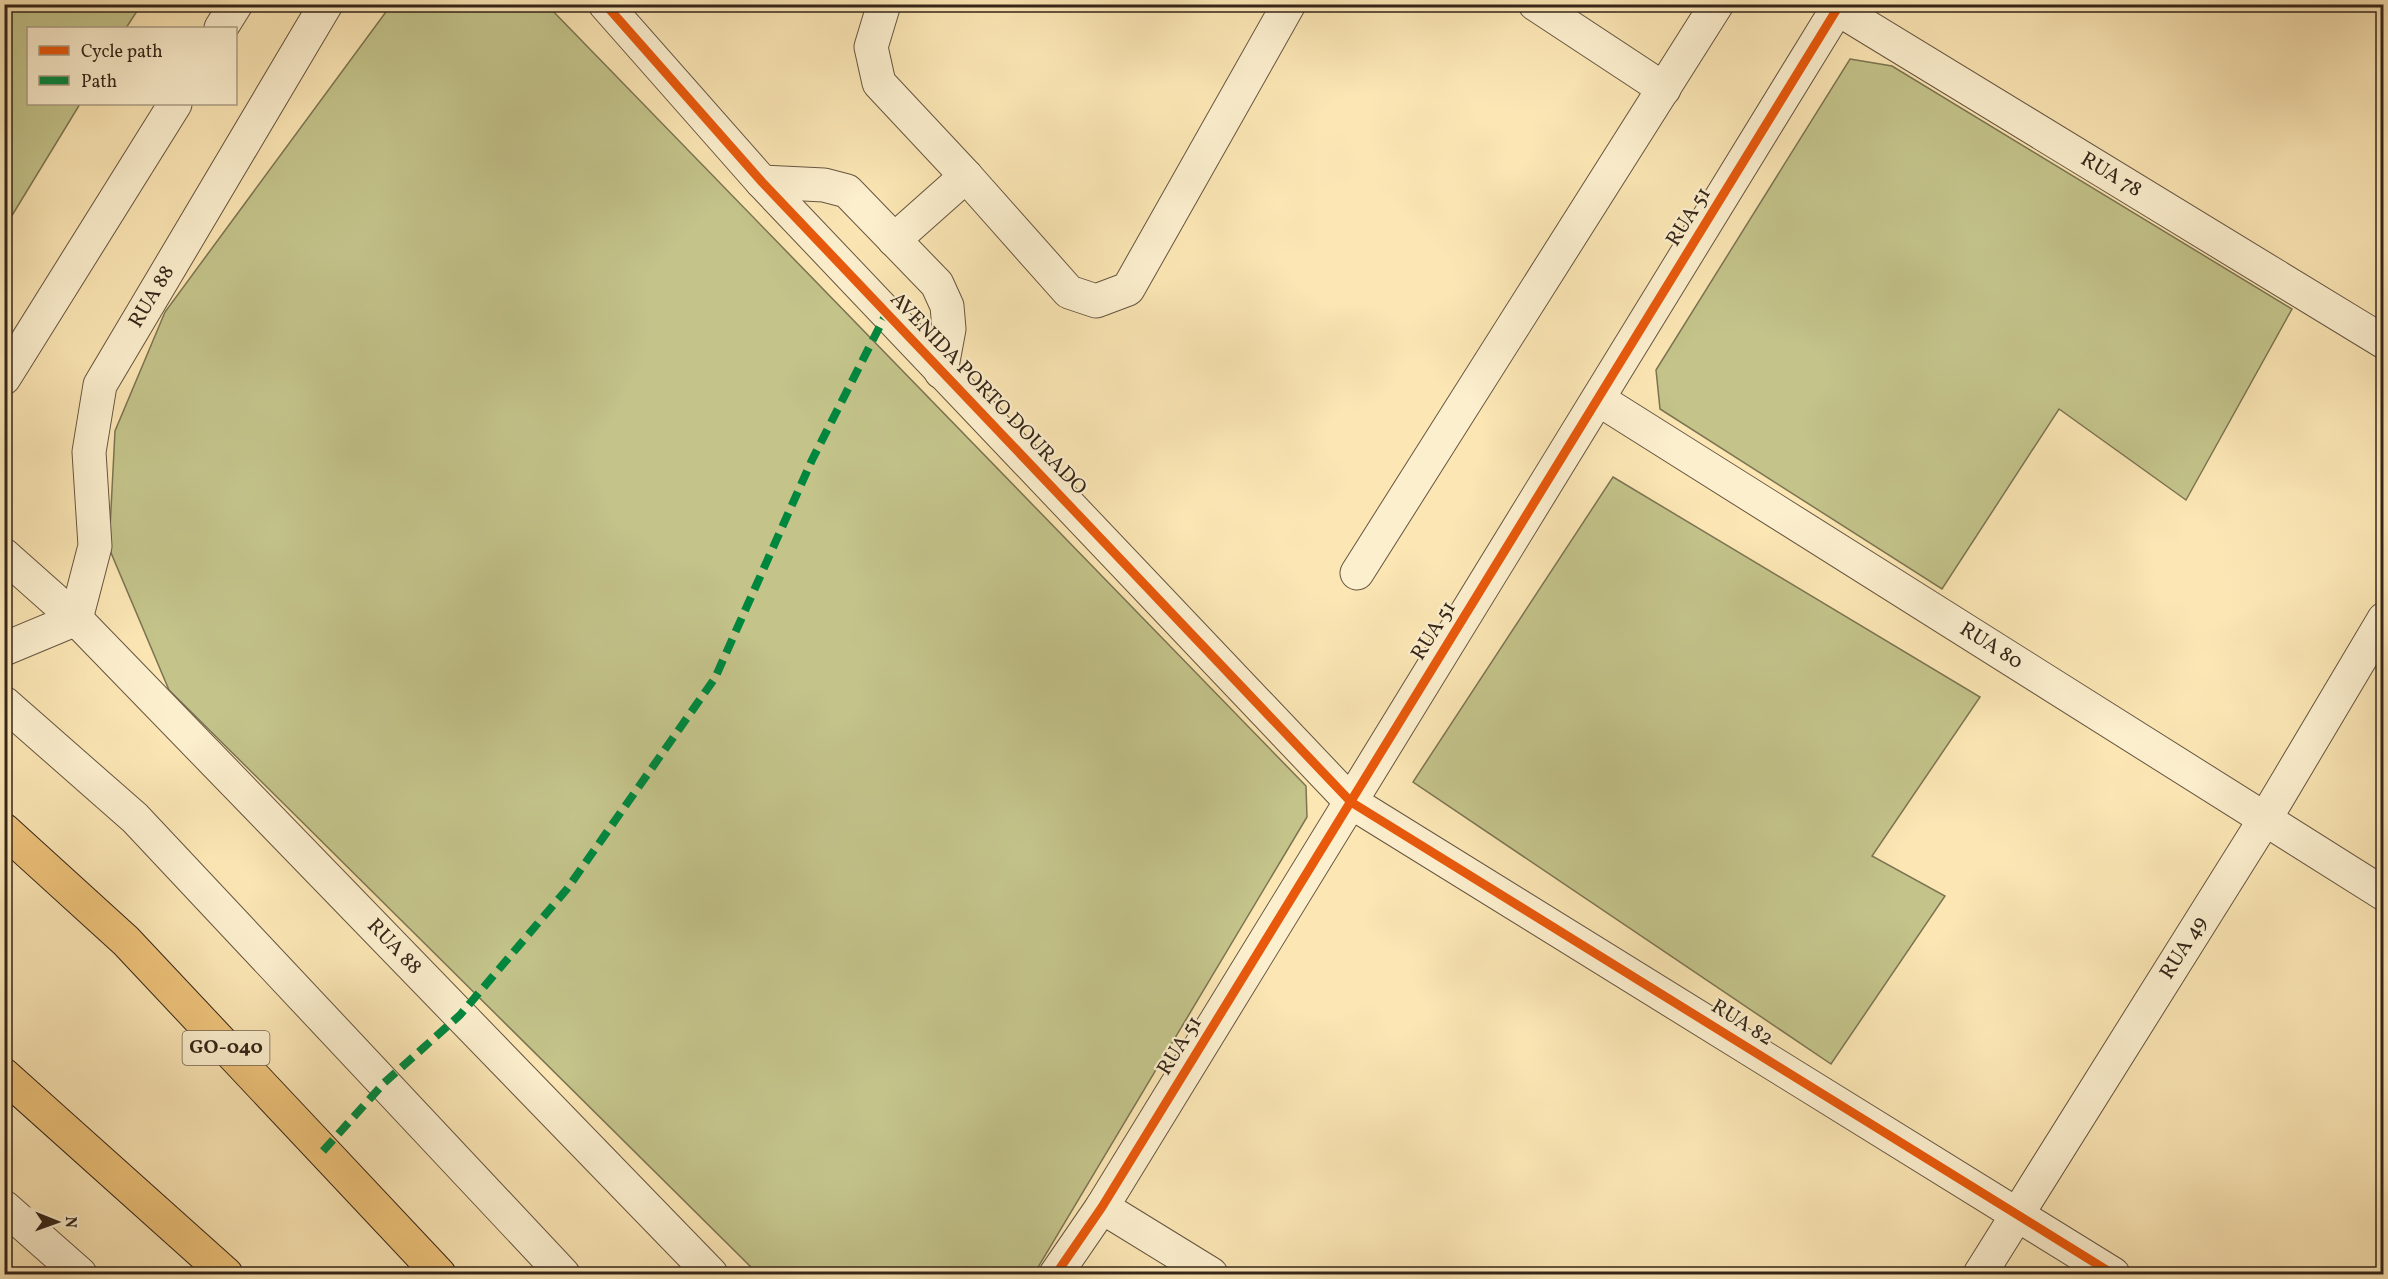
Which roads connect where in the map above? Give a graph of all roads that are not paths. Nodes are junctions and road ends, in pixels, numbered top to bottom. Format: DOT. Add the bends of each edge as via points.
graph roads {
  1 [pos="236,4"];
  2 [pos="326,4"];
  3 [pos="605,4"];
  4 [pos="884,4"];
  5 [pos="1289,4"];
  6 [pos="1534,4"];
  7 [pos="1717,4"];
  8 [pos="1839,7"];
  9 [pos="222,27"];
  10 [pos="1664,89"];
  11 [pos="174,105"];
  12 [pos="966,176"];
  13 [pos="762,182"];
  14 [pos="894,240"];
  15 [pos="2384,342"];
  16 [pos="941,372"];
  17 [pos="4,378"];
  18 [pos="1598,399"];
  19 [pos="4,555"];
  20 [pos="1357,573"];
  21 [pos="2384,619"];
  22 [pos="76,620"];
  23 [pos="4,649"];
  24 [pos="4,703"];
  25 [pos="1351,802"];
  26 [pos="2265,819"];
  27 [pos="4,830"];
  28 [pos="2384,894"];
  29 [pos="4,1075"];
  30 [pos="4,1207"];
  31 [pos="1102,1208"];
  32 [pos="2018,1215"];
  33 [pos="80,1275"];
  34 [pos="226,1275"];
  35 [pos="439,1275"];
  36 [pos="563,1275"];
  37 [pos="711,1275"];
  38 [pos="1056,1275"];
  39 [pos="1211,1275"];
  40 [pos="1980,1275"];
  41 [pos="2113,1275"];
  1 -- 9 [label="street"];
  2 -- 22 [label="street, RUA 88" via="100,385 89,452 95,546"];
  3 -- 13 [label="street, AVENIDA PORTO DOURADO"];
  4 -- 12 [label="street" via="872,48 879,83"];
  5 -- 12 [label="street" via="1128,289 1096,301 1069,292"];
  6 -- 10 [label="street"];
  7 -- 10 [label="street"];
  8 -- 15 [label="street, RUA 78"];
  8 -- 18 [label="street, RUA 51"];
  10 -- 20 [label="street"];
  11 -- 17 [label="street"];
  12 -- 14 [label="street"];
  13 -- 14 [label="street" via="824,185 847,191"];
  13 -- 16 [label="street, AVENIDA PORTO DOURADO"];
  14 -- 16 [label="street" via="936,284 947,306 949,329"];
  16 -- 25 [label="street, AVENIDA PORTO DOURADO"];
  18 -- 25 [label="street, RUA 51"];
  18 -- 26 [label="street, RUA 80"];
  19 -- 22 [label="street, RUA 88"];
  21 -- 26 [label="street, RUA 49"];
  22 -- 23 [label="street"];
  22 -- 37 [label="street, RUA 88"];
  24 -- 36 [label="street" via="135,818"];
  25 -- 31 [label="street, RUA 51"];
  25 -- 32 [label="street, RUA 82"];
  26 -- 28 [label="street, RUA 80"];
  26 -- 32 [label="street, RUA 49"];
  27 -- 35 [label="main road, GO-040" via="126,941"];
  29 -- 34 [label="main road"];
  30 -- 33 [label="street"];
  31 -- 38 [label="street, RUA 51"];
  31 -- 39 [label="street"];
  32 -- 40 [label="street, RUA 49"];
  32 -- 41 [label="street, RUA 82"];
}
